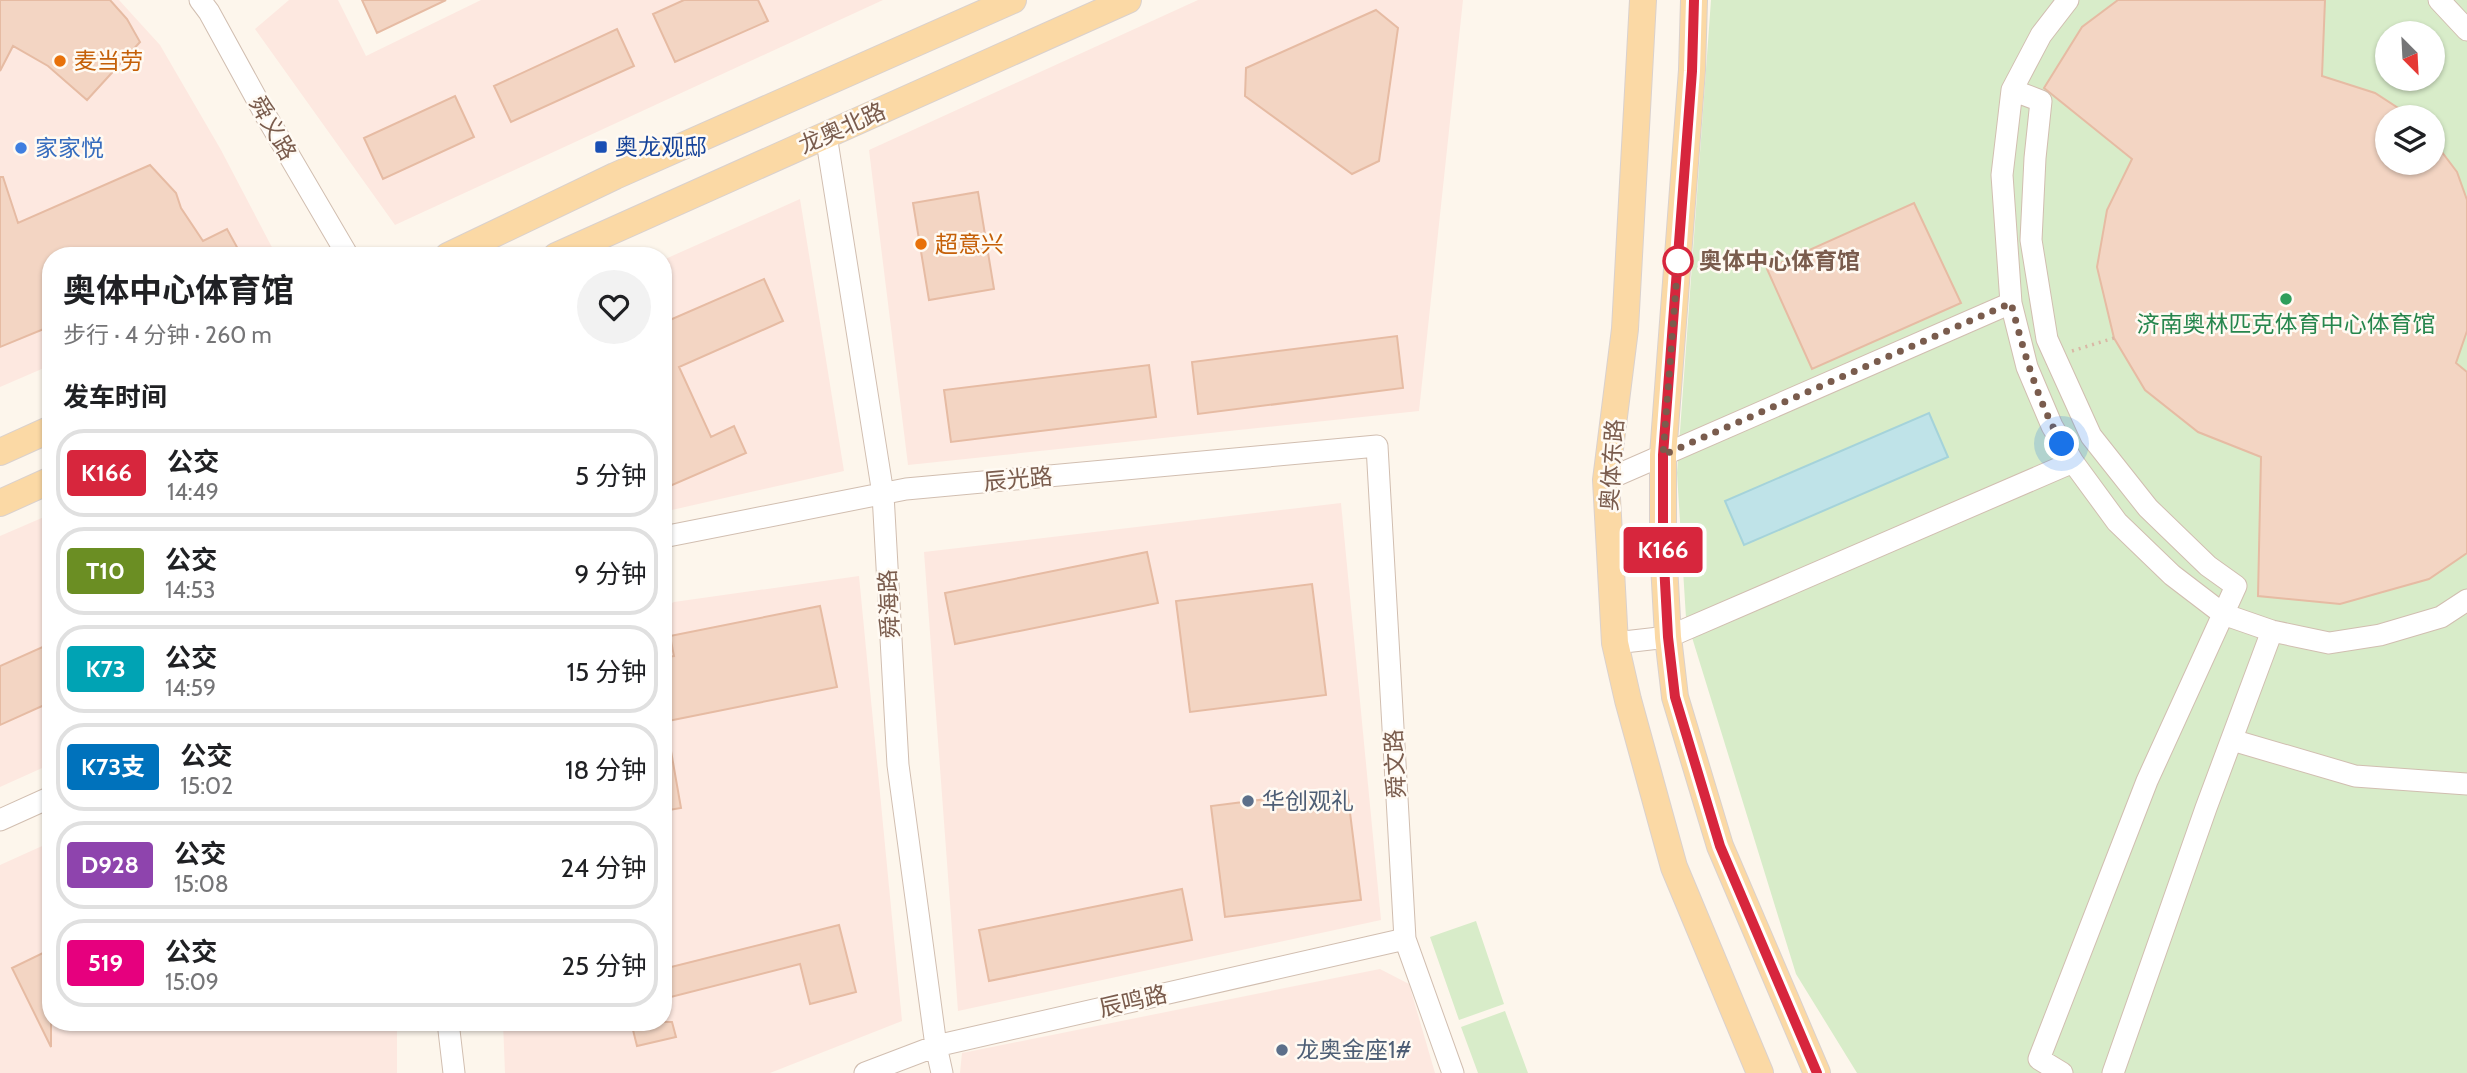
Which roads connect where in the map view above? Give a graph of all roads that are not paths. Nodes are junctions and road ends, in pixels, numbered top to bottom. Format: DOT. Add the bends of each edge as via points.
graph roads {
  1 [pos="1013,0"];
  2 [pos="1128,0"];
  3 [pos="1643,0"];
  4 [pos="1694,0"];
  5 [pos="2068,0"];
  6 [pos="2439,0"];
  7 [pos="212,4"];
  8 [pos="2467,30"];
  9 [pos="2012,90"];
  10 [pos="826,135"];
  11 [pos="343,247"];
  12 [pos="466,247"];
  13 [pos="576,247"];
  14 [pos="2011,303"];
  15 [pos="42,433"];
  16 [pos="1377,446"];
  17 [pos="0,452"];
  18 [pos="1663,455"];
  19 [pos="2073,462"];
  20 [pos="1606,480"];
  21 [pos="42,484"];
  22 [pos="883,494"];
  23 [pos="0,503"];
  24 [pos="672,535"];
  25 [pos="2467,600"];
  26 [pos="2223,614"];
  27 [pos="2273,631"];
  28 [pos="1668,637"];
  29 [pos="1615,643"];
  30 [pos="2232,740"];
  31 [pos="2467,785"];
  32 [pos="42,801"];
  33 [pos="0,820"];
  34 [pos="1405,940"];
  35 [pos="449,1031"];
  36 [pos="936,1046"];
  37 [pos="454,1073"];
  38 [pos="865,1073"];
  39 [pos="942,1073"];
  40 [pos="1453,1073"];
  41 [pos="1760,1073"];
  42 [pos="1817,1073"];
  43 [pos="2062,1073"];
  44 [pos="2113,1073"];
  1 -- 12 [label="main road"];
  2 -- 10 [label="main road, 龙奥北路"];
  3 -- 20 [label="main road, 奥体东路" via="1625,329"];
  4 -- 18 [label="main road"];
  5 -- 9 [label="street" via="2040,35"];
  6 -- 8 [label="street"];
  7 -- 11 [label="street, 舜义路" via="266,117"];
  9 -- 14 [label="street" via="2002,175"];
  9 -- 26 [label="street" via="2041,101 2031,240 2047,339 2091,436 2148,508 2208,566 2236,586"];
  10 -- 13 [label="main road, 龙奥北路"];
  10 -- 22 [label="street, 舜海路"];
  14 -- 18 [label="street"];
  14 -- 19 [label="street" via="2027,367"];
  15 -- 17 [label="main road"];
  16 -- 22 [label="street, 辰光路"];
  16 -- 34 [label="street, 舜文路"];
  18 -- 20 [label="street"];
  18 -- 28 [label="main road"];
  19 -- 26 [label="street" via="2116,522 2172,575"];
  19 -- 28 [label="street"];
  20 -- 29 [label="main road, 奥体东路"];
  21 -- 23 [label="main road"];
  22 -- 24 [label="street, 辰光路"];
  22 -- 36 [label="street, 舜海路" via="898,765"];
  25 -- 27 [label="street" via="2441,617 2380,635 2329,642"];
  26 -- 27 [label="street"];
  26 -- 43 [label="street" via="2147,781 2039,1059"];
  27 -- 30 [label="street"];
  28 -- 29 [label="street"];
  28 -- 42 [label="main road" via="1675,697 1720,846"];
  29 -- 41 [label="main road, 奥体东路" via="1674,867"];
  30 -- 31 [label="street" via="2355,776"];
  30 -- 44 [label="street"];
  32 -- 33 [label="street"];
  34 -- 36 [label="street, 辰鸣路"];
  34 -- 40 [label="street, 舜文路"];
  35 -- 37 [label="street"];
  36 -- 38 [label="street, 辰鸣路"];
  36 -- 39 [label="street, 舜海路"];
}
